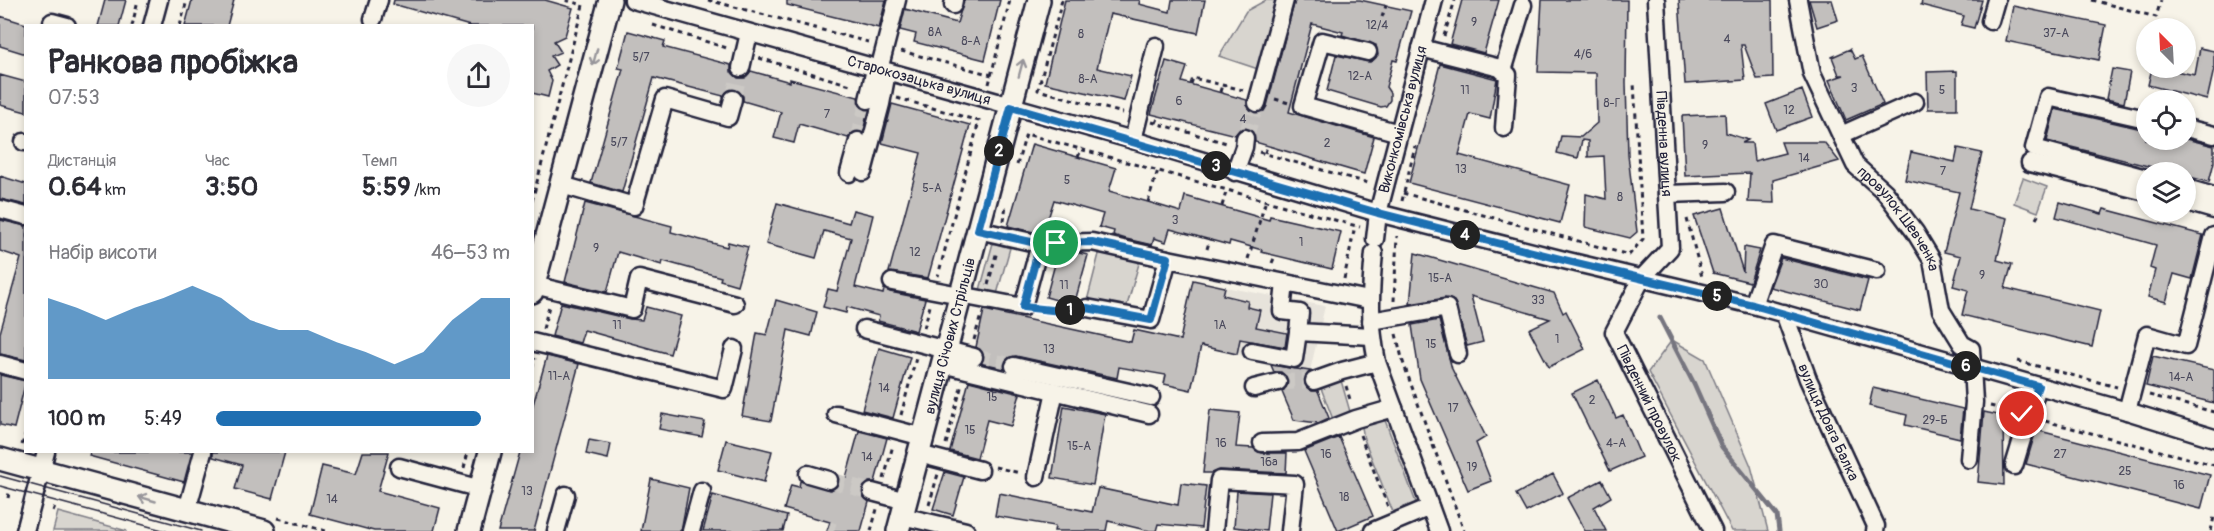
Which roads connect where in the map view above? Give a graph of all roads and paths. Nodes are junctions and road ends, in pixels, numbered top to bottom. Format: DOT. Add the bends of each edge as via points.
graph roads {
  1 [pos="138,0"];
  2 [pos="159,0"];
  3 [pos="187,0"];
  4 [pos="379,0"];
  5 [pos="565,0"];
  6 [pos="584,0"];
  7 [pos="610,0"];
  8 [pos="633,0"];
  9 [pos="708,0"];
  10 [pos="897,0"];
  11 [pos="1011,0"];
  12 [pos="1039,0"];
  13 [pos="1062,0"];
  14 [pos="1285,0"];
  15 [pos="1388,0"];
  16 [pos="1434,0"];
  17 [pos="1656,0"];
  18 [pos="1798,0"];
  19 [pos="1996,0"];
  20 [pos="2092,0"];
  21 [pos="2161,0"];
  22 [pos="1519,3"];
  23 [pos="583,5"];
  24 [pos="1382,17"];
  25 [pos="373,20"];
  26 [pos="1990,21"];
  27 [pos="646,23"];
  28 [pos="132,24"];
  29 [pos="153,24"];
  30 [pos="181,24"];
  31 [pos="749,33"];
  32 [pos="1502,45"];
  33 [pos="885,46"];
  34 [pos="1156,46"];
  35 [pos="1421,48"];
  36 [pos="1368,51"];
  37 [pos="743,61"];
  38 [pos="880,70"];
  39 [pos="1503,71"];
  40 [pos="1634,83"];
  41 [pos="1191,84"];
  42 [pos="1222,85"];
  43 [pos="1220,92"];
  44 [pos="874,95"];
  45 [pos="733,99"];
  46 [pos="1258,99"];
  47 [pos="1915,102"];
  48 [pos="1011,107"];
  49 [pos="1159,116"];
  50 [pos="1138,117"];
  51 [pos="2136,117"];
  52 [pos="1156,123"];
  53 [pos="1504,128"];
  54 [pos="2196,130"];
  55 [pos="1399,133"];
  56 [pos="1841,135"];
  57 [pos="2214,135"];
  58 [pos="1133,140"];
  59 [pos="858,141"];
  60 [pos="1244,143"];
  61 [pos="1267,146"];
  62 [pos="1082,148"];
  63 [pos="1265,153"];
  64 [pos="1078,157"];
  65 [pos="2030,163"];
  66 [pos="1158,170"];
  67 [pos="1235,172"];
  68 [pos="1014,175"];
  69 [pos="2136,175"];
  70 [pos="1368,183"];
  71 [pos="562,185"];
  72 [pos="1227,189"];
  73 [pos="2136,190"];
  74 [pos="2196,191"];
  75 [pos="1726,192"];
  76 [pos="534,193"];
  77 [pos="1403,193"];
  78 [pos="1667,194"];
  79 [pos="1008,196"];
  80 [pos="2214,196"];
  81 [pos="1266,200"];
  82 [pos="1148,202"];
  83 [pos="2196,205"];
  84 [pos="1222,206"];
  85 [pos="0,209"];
  86 [pos="2214,210"];
  87 [pos="2040,212"];
  88 [pos="1378,213"];
  89 [pos="24,215"];
  90 [pos="2036,219"];
  91 [pos="1355,226"];
  92 [pos="978,230"];
  93 [pos="1001,235"];
  94 [pos="1397,236"];
  95 [pos="2214,236"];
  96 [pos="1056,243"];
  97 [pos="1168,258"];
  98 [pos="1877,271"];
  99 [pos="1244,274"];
  100 [pos="1642,278"];
  101 [pos="892,282"];
  102 [pos="1285,283"];
  103 [pos="540,289"];
  104 [pos="934,291"];
  105 [pos="960,296"];
  106 [pos="985,300"];
  107 [pos="1369,300"];
  108 [pos="735,304"];
  109 [pos="1753,305"];
  110 [pos="1023,307"];
  111 [pos="1087,308"];
  112 [pos="1784,314"];
  113 [pos="1393,318"];
  114 [pos="864,329"];
  115 [pos="1371,329"];
  116 [pos="1298,332"];
  117 [pos="536,343"];
  118 [pos="920,343"];
  119 [pos="734,349"];
  120 [pos="1252,351"];
  121 [pos="1458,354"];
  122 [pos="944,357"];
  123 [pos="970,361"];
  124 [pos="1377,362"];
  125 [pos="0,364"];
  126 [pos="1014,366"];
  127 [pos="1972,368"];
  128 [pos="24,370"];
  129 [pos="1314,381"];
  130 [pos="1278,382"];
  131 [pos="2038,386"];
  132 [pos="1254,388"];
  133 [pos="1055,391"];
  134 [pos="1394,408"];
  135 [pos="2127,411"];
  136 [pos="836,414"];
  137 [pos="2027,416"];
  138 [pos="897,430"];
  139 [pos="2214,438"];
  140 [pos="24,439"];
  141 [pos="1262,443"];
  142 [pos="921,446"];
  143 [pos="21,450"];
  144 [pos="203,453"];
  145 [pos="490,453"];
  146 [pos="0,459"];
  147 [pos="1969,459"];
  148 [pos="942,460"];
  149 [pos="44,461"];
  150 [pos="2214,465"];
  151 [pos="2014,466"];
  152 [pos="399,467"];
  153 [pos="980,470"];
  154 [pos="807,474"];
  155 [pos="1036,477"];
  156 [pos="830,480"];
  157 [pos="481,489"];
  158 [pos="702,491"];
  159 [pos="876,493"];
  160 [pos="566,495"];
  161 [pos="54,506"];
  162 [pos="1430,507"];
  163 [pos="186,510"];
  164 [pos="53,511"];
  165 [pos="902,516"];
  166 [pos="2214,517"];
  167 [pos="925,521"];
  168 [pos="25,531"];
  169 [pos="264,531"];
  170 [pos="469,531"];
  171 [pos="556,531"];
  172 [pos="691,531"];
  173 [pos="871,531"];
  174 [pos="966,531"];
  175 [pos="1214,531"];
  176 [pos="1290,531"];
  177 [pos="1373,531"];
  178 [pos="1439,531"];
  179 [pos="1464,531"];
  180 [pos="1713,531"];
  181 [pos="1875,531"];
  182 [pos="2211,531"];
  1 -- 28 [label="path"];
  2 -- 29 [label="street"];
  3 -- 30 [label="path"];
  4 -- 25 [label="street"];
  5 -- 23 [label="path"];
  6 -- 23 [label="path"];
  7 -- 71 [label="main road, one-way"];
  8 -- 31 [label="street, Старокозацька вулиця"];
  9 -- 33 [label="path"];
  10 -- 33 [label="street"];
  11 -- 33 [label="path" via="992,75"];
  48 -- 12 [label="main road, вулиця Січових Стрільців, one-way"];
  13 -- 50 [label="path" via="1038,90"];
  14 -- 46 [label="street"];
  15 -- 24 [label="path"];
  16 -- 35 [label="street, Виконкомівська вулиця"];
  17 -- 78 [label="street, Південна вулиця"];
  18 -- 56 [label="street, провулок Шевченка" via="1812,74"];
  19 -- 26 [label="street"];
  20 -- 21 [label="path" via="2156,17"];
  22 -- 32 [label="street"];
  22 -- 39 [label="street"];
  23 -- 76 [label="path"];
  27 -- 37 [label="path"];
  31 -- 37 [label="street"];
  31 -- 38 [label="street, Старокозацька вулиця"];
  33 -- 38 [label="street"];
  34 -- 50 [label="street"];
  35 -- 39 [label="street"];
  35 -- 55 [label="street, Виконкомівська вулиця"];
  36 -- 55 [label="street" via="1322,41 1303,106"];
  37 -- 44 [label="path"];
  38 -- 44 [label="street"];
  38 -- 48 [label="street, Старокозацька вулиця"];
  39 -- 53 [label="street" via="1508,75"];
  40 -- 77 [label="path" via="1643,239 1629,255"];
  41 -- 42 [label="path" via="1192,78"];
  42 -- 43 [label="path"];
  42 -- 46 [label="path"];
  44 -- 59 [label="street" via="856,172"];
  44 -- 104 [label="path" via="979,121"];
  45 -- 71 [label="street" via="728,117 665,99 634,206"];
  47 -- 56 [label="street"];
  48 -- 58 [label="street, Старокозацька вулиця"];
  48 -- 92 [label="main road, вулиця Січових Стрільців"];
  49 -- 52 [label="path"];
  50 -- 52 [label="path"];
  50 -- 58 [label="street"];
  51 -- 69 [label="street" via="2048,97 2034,148"];
  52 -- 60 [label="path"];
  54 -- 57 [label="street"];
  55 -- 88 [label="street, Виконкомівська вулиця"];
  56 -- 127 [label="street, провулок Шевченка" via="1855,165 1885,192 1932,260 1941,310 1962,344 1971,349"];
  58 -- 67 [label="street, Старокозацька вулиця"];
  60 -- 63 [label="path"];
  60 -- 67 [label="street"];
  61 -- 63 [label="path"];
  62 -- 64 [label="path"];
  62 -- 66 [label="path"];
  62 -- 68 [label="path" via="1026,134"];
  63 -- 70 [label="path"];
  65 -- 73 [label="street"];
  66 -- 72 [label="path"];
  66 -- 82 [label="path"];
  67 -- 88 [label="street, Старокозацька вулиця"];
  71 -- 103 [label="main road"];
  72 -- 81 [label="path"];
  72 -- 84 [label="path"];
  74 -- 80 [label="street"];
  75 -- 78 [label="street"];
  78 -- 100 [label="street, Південна вулиця" via="1670,248"];
  79 -- 93 [label="path"];
  81 -- 91 [label="path"];
  81 -- 99 [label="path"];
  83 -- 86 [label="street"];
  85 -- 89 [label="street"];
  87 -- 90 [label="path"];
  88 -- 100 [label="street, Старокозацька вулиця"];
  88 -- 107 [label="street, Виконкомівська вулиця"];
  92 -- 93 [label="street"];
  92 -- 105 [label="main road, вулиця Січових Стрільців"];
  93 -- 106 [label="path"];
  93 -- 110 [label="street" via="1040,244"];
  94 -- 113 [label="path"];
  95 -- 135 [label="street" via="2186,346 2147,335"];
  96 -- 97 [label="street" via="1092,242"];
  97 -- 99 [label="street"];
  97 -- 111 [label="street" via="1151,320"];
  98 -- 109 [label="street" via="1774,245"];
  99 -- 102 [label="street"];
  100 -- 109 [label="street, Старокозацька вулиця"];
  100 -- 180 [label="street, Південний провулок" via="1614,332"];
  101 -- 104 [label="street"];
  102 -- 107 [label="street"];
  102 -- 116 [label="street" via="1282,311 1300,314"];
  103 -- 108 [label="street" via="632,309 639,279"];
  103 -- 117 [label="path"];
  104 -- 105 [label="street"];
  104 -- 118 [label="path"];
  105 -- 106 [label="street"];
  105 -- 122 [label="main road, вулиця Січових Стрільців"];
  106 -- 110 [label="street"];
  106 -- 123 [label="path"];
  107 -- 115 [label="street, Виконкомівська вулиця"];
  109 -- 112 [label="street, Старокозацька вулиця"];
  110 -- 111 [label="path" via="1061,311"];
  112 -- 127 [label="street, Старокозацька вулиця"];
  112 -- 181 [label="street, вулиця Довга Балка" via="1808,379"];
  113 -- 115 [label="street"];
  113 -- 121 [label="street" via="1447,308"];
  113 -- 179 [label="path" via="1403,362"];
  114 -- 118 [label="street"];
  115 -- 116 [label="street"];
  115 -- 124 [label="street, Виконкомівська вулиця"];
  116 -- 120 [label="street" via="1294,360"];
  117 -- 119 [label="street" via="724,389"];
  118 -- 122 [label="street"];
  118 -- 138 [label="path"];
  122 -- 123 [label="street"];
  122 -- 142 [label="main road, вулиця Січових Стрільців"];
  123 -- 133 [label="street"];
  123 -- 148 [label="path"];
  124 -- 129 [label="street"];
  124 -- 134 [label="street, Виконкомівська вулиця"];
  125 -- 128 [label="street"];
  126 -- 133 [label="street" via="1150,406"];
  127 -- 131 [label="street, Старокозацька вулиця"];
  127 -- 147 [label="street, провулок Шевченка" via="1974,402"];
  130 -- 132 [label="street"];
  131 -- 135 [label="street, Старокозацька вулиця"];
  131 -- 137 [label="street"];
  133 -- 155 [label="street"];
  134 -- 141 [label="street" via="1298,442"];
  134 -- 162 [label="street, Виконкомівська вулиця"];
  135 -- 139 [label="street, Старокозацька вулиця"];
  136 -- 138 [label="street"];
  137 -- 150 [label="path"];
  137 -- 151 [label="street"];
  138 -- 142 [label="street"];
  138 -- 159 [label="path"];
  140 -- 143 [label="path"];
  142 -- 148 [label="street"];
  142 -- 165 [label="main road, вулиця Січових Стрільців"];
  144 -- 163 [label="street"];
  145 -- 157 [label="main road"];
  146 -- 149 [label="main road"];
  148 -- 153 [label="street"];
  148 -- 167 [label="path"];
  163 -- 149 [label="main road, one-way"];
  149 -- 168 [label="street"];
  152 -- 157 [label="street"];
  154 -- 156 [label="street"];
  157 -- 170 [label="main road"];
  158 -- 172 [label="street"];
  159 -- 165 [label="street"];
  159 -- 173 [label="path"];
  160 -- 171 [label="street"];
  161 -- 164 [label="path"];
  162 -- 177 [label="street"];
  162 -- 178 [label="street, Виконкомівська вулиця"];
  163 -- 169 [label="main road"];
  165 -- 167 [label="street"];
  166 -- 182 [label="path"];
  167 -- 174 [label="street"];
  175 -- 176 [label="street" via="1219,480 1295,484"];
}
